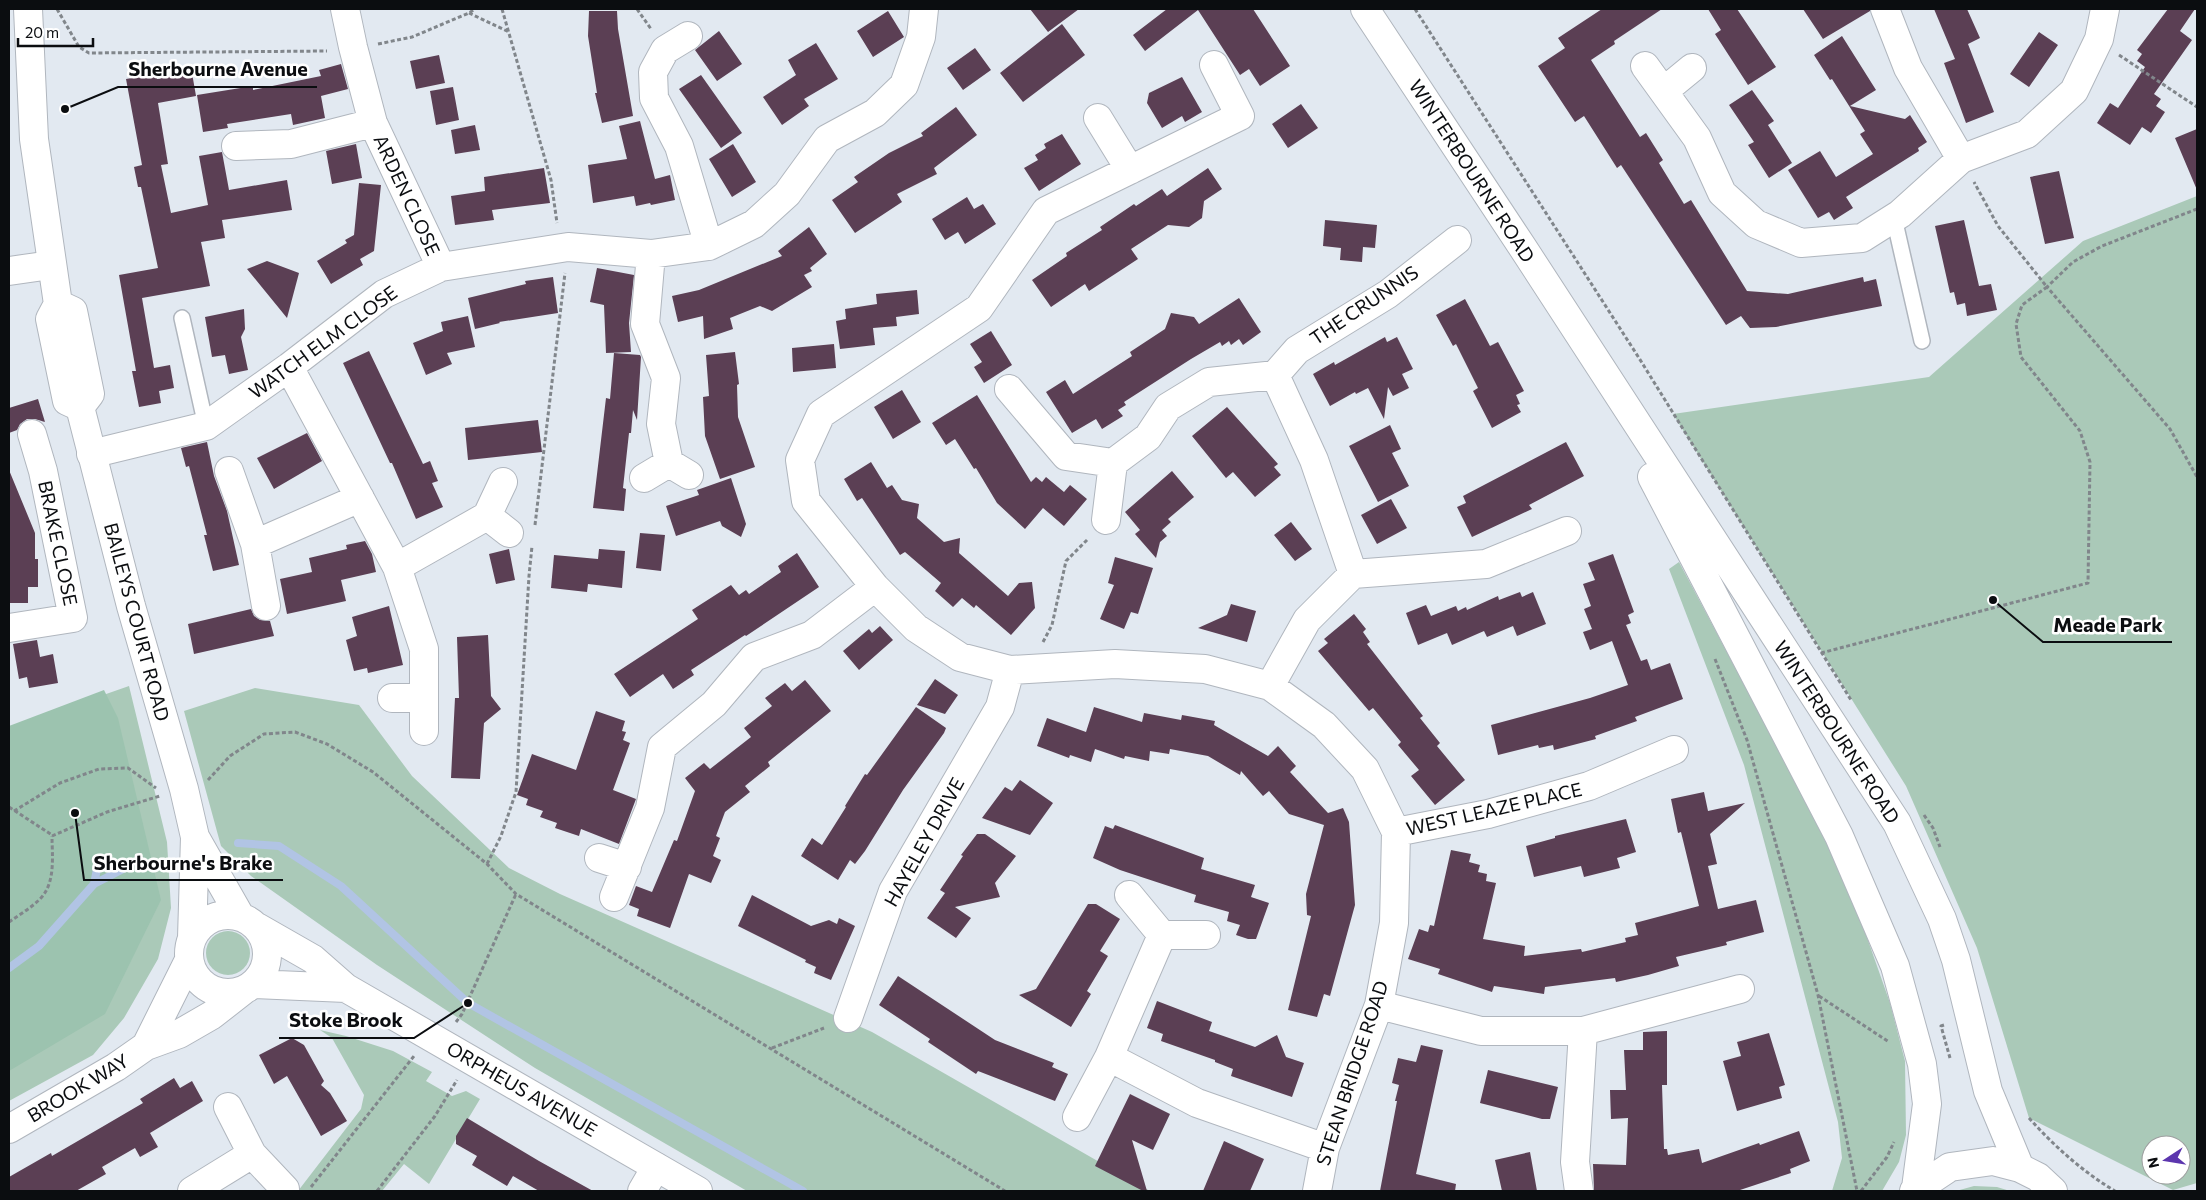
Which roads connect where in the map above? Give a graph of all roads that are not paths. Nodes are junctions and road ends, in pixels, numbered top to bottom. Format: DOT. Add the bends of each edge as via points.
graph roads {
  1 [pos="28,9"];
  2 [pos="345,9"];
  3 [pos="924,9"];
  4 [pos="1365,9"];
  5 [pos="1885,9"];
  6 [pos="2105,9"];
  7 [pos="688,36"];
  8 [pos="1214,65"];
  9 [pos="1645,66"];
  10 [pos="1692,68"];
  11 [pos="1664,91"];
  12 [pos="1098,118"];
  13 [pos="373,123"];
  14 [pos="236,146"];
  15 [pos="1961,159"];
  16 [pos="1130,170"];
  17 [pos="1894,218"];
  18 [pos="1457,240"];
  19 [pos="709,246"];
  20 [pos="651,254"];
  21 [pos="51,265"];
  22 [pos="441,267"];
  23 [pos="9,272"];
  24 [pos="182,318"];
  25 [pos="1577,334"];
  26 [pos="1922,341"];
  27 [pos="289,367"];
  28 [pos="1275,375"];
  29 [pos="1009,389"];
  30 [pos="206,426"];
  31 [pos="32,434"];
  32 [pos="92,454"];
  33 [pos="1114,463"];
  34 [pos="229,471"];
  35 [pos="644,478"];
  36 [pos="502,482"];
  37 [pos="360,498"];
  38 [pos="487,516"];
  39 [pos="1106,520"];
  40 [pos="1567,531"];
  41 [pos="526,533"];
  42 [pos="255,544"];
  43 [pos="397,567"];
  44 [pos="1353,574"];
  45 [pos="875,587"];
  46 [pos="266,606"];
  47 [pos="9,628"];
  48 [pos="1019,670"];
  49 [pos="1270,686"];
  50 [pos="392,698"];
  51 [pos="424,698"];
  52 [pos="424,731"];
  53 [pos="1674,750"];
  54 [pos="1396,832"];
  55 [pos="195,837"];
  56 [pos="599,858"];
  57 [pos="626,867"];
  58 [pos="1129,895"];
  59 [pos="614,898"];
  60 [pos="248,921"];
  61 [pos="1162,935"];
  62 [pos="1206,935"];
  63 [pos="191,949"];
  64 [pos="249,987"];
  65 [pos="346,988"];
  66 [pos="1740,989"];
  67 [pos="1379,1005"];
  68 [pos="848,1018"];
  69 [pos="1583,1031"];
  70 [pos="146,1046"];
  71 [pos="1109,1057"];
  72 [pos="228,1107"];
  73 [pos="1077,1117"];
  74 [pos="9,1129"];
  75 [pos="1325,1148"];
  76 [pos="252,1154"];
  77 [pos="656,1167"];
  78 [pos="2037,1179"];
  79 [pos="296,1190"];
  80 [pos="1915,1190"];
  81 [pos="192,1191"];
  82 [pos="642,1191"];
  83 [pos="698,1191"];
  84 [pos="1317,1191"];
  85 [pos="1579,1191"];
  86 [pos="2062,1191"];
  1 -- 21 [label="street, BAILEYS COURT ROAD" via="34,139"];
  2 -- 13 [label="street, ARDEN CLOSE"];
  3 -- 19 [label="street, WATCH ELM CLOSE" via="921,37 904,85 875,113 827,139 787,194 754,224"];
  4 -- 25 [label="street, WINTERBOURNE ROAD"];
  5 -- 15 [label="street" via="1908,68"];
  6 -- 15 [label="street" via="2098,41 2074,91 2027,134"];
  7 -- 19 [label="street" via="665,50 653,72 654,98 678,146"];
  8 -- 16 [label="street, STEAN BRIDGE ROAD" via="1240,116"];
  9 -- 11 [label="street"];
  10 -- 11 [label="street"];
  11 -- 17 [label="street" via="1697,138 1722,193 1756,224 1801,243 1862,238"];
  12 -- 16 [label="street"];
  13 -- 14 [label="street, ARDEN CLOSE" via="291,144"];
  13 -- 22 [label="street, ARDEN CLOSE"];
  15 -- 17 [label="street"];
  16 -- 45 [label="street, STEAN BRIDGE ROAD" via="1046,211 979,308 821,414 800,460 806,501"];
  17 -- 26 [label="lane"];
  18 -- 28 [label="street, THE CRUNNIS" via="1388,294 1297,350"];
  19 -- 20 [label="street, WATCH ELM CLOSE"];
  20 -- 22 [label="street, WATCH ELM CLOSE" via="564,248"];
  20 -- 35 [label="street" via="645,324 666,378 661,424 679,469"];
  21 -- 23 [label="street"];
  21 -- 32 [label="street, BAILEYS COURT ROAD" via="58,304 50,319 67,401 80,407"];
  22 -- 27 [label="street, WATCH ELM CLOSE" via="384,294"];
  24 -- 30 [label="lane"];
  25 -- 78 [label="street, WINTERBOURNE ROAD" via="1897,823 1942,920 1956,960 1988,1091"];
  25 -- 80 [label="street, WINTERBOURNE ROAD" via="1840,836 1895,966 1922,1064 1927,1104"];
  27 -- 30 [label="street, WATCH ELM CLOSE"];
  27 -- 37 [label="street"];
  28 -- 33 [label="street" via="1209,382 1168,407 1148,437"];
  28 -- 44 [label="street" via="1314,460"];
  29 -- 33 [label="street" via="1066,456"];
  30 -- 32 [label="street, WATCH ELM CLOSE"];
  31 -- 47 [label="street, BRAKE CLOSE" via="43,471 73,618"];
  32 -- 55 [label="street, BAILEYS COURT ROAD" via="174,792"];
  33 -- 39 [label="street"];
  34 -- 42 [label="street"];
  36 -- 38 [label="street"];
  37 -- 42 [label="street"];
  37 -- 43 [label="street"];
  38 -- 41 [label="street"];
  38 -- 43 [label="street"];
  40 -- 44 [label="street" via="1486,564"];
  42 -- 46 [label="street"];
  43 -- 51 [label="street" via="424,649"];
  44 -- 49 [label="street" via="1307,620"];
  45 -- 48 [label="street, STEAN BRIDGE ROAD" via="916,628 960,656"];
  45 -- 57 [label="street" via="812,635 754,657 714,704 662,747 650,808"];
  48 -- 49 [label="street, STEAN BRIDGE ROAD" via="1115,664 1204,669"];
  48 -- 68 [label="street, HAYELEY DRIVE" via="893,891"];
  49 -- 54 [label="street, STEAN BRIDGE ROAD" via="1324,725 1365,769"];
  50 -- 51 [label="street"];
  51 -- 52 [label="street"];
  53 -- 54 [label="street, WEST LEAZE PLACE" via="1589,786 1488,814"];
  54 -- 67 [label="street, STEAN BRIDGE ROAD" via="1394,923"];
  55 -- 60 [label="street, BAILEYS COURT ROAD"];
  55 -- 63 [label="street, BAILEYS COURT ROAD"];
  56 -- 57 [label="street"];
  57 -- 59 [label="street"];
  58 -- 61 [label="street"];
  60 -- 63 [label="street" via="218,916 207,920"];
  60 -- 64 [label="street" via="264,937 267,950 262,974"];
  60 -- 65 [label="street, ORPHEUS AVENUE" via="313,959"];
  61 -- 62 [label="street"];
  61 -- 71 [label="street"];
  63 -- 64 [label="street" via="193,970 210,988 234,993"];
  63 -- 70 [label="street, BROOK WAY"];
  64 -- 65 [label="street, ORPHEUS AVENUE"];
  64 -- 70 [label="street, BROOK WAY" via="212,1015 179,1034"];
  65 -- 77 [label="street, ORPHEUS AVENUE"];
  66 -- 69 [label="street"];
  67 -- 69 [label="street" via="1481,1031"];
  67 -- 75 [label="street, STEAN BRIDGE ROAD"];
  69 -- 85 [label="street" via="1575,1162"];
  70 -- 74 [label="street, BROOK WAY"];
  71 -- 73 [label="street"];
  71 -- 75 [label="street" via="1197,1102"];
  72 -- 76 [label="street"];
  75 -- 84 [label="street, STEAN BRIDGE ROAD"];
  76 -- 79 [label="street"];
  76 -- 81 [label="street"];
  77 -- 82 [label="street"];
  77 -- 83 [label="street, ORPHEUS AVENUE"];
  78 -- 80 [label="street" via="1993,1161 1950,1167"];
  78 -- 86 [label="street"];
}
